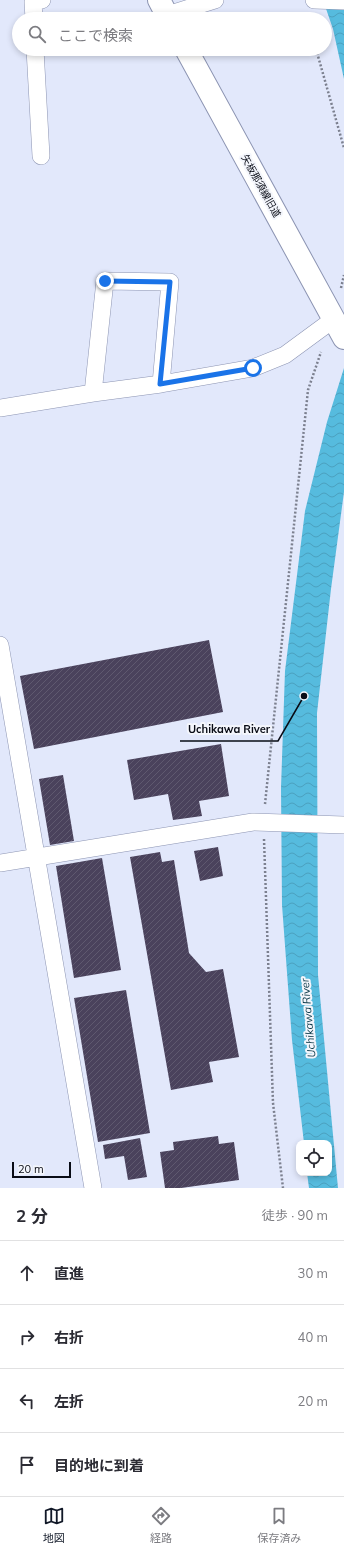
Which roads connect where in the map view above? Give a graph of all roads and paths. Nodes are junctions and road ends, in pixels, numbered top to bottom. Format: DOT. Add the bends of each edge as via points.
graph roads {
  1 [pos="42,0"];
  2 [pos="215,0"];
  3 [pos="314,0"];
  4 [pos="344,1"];
  5 [pos="165,11"];
  6 [pos="34,12"];
  7 [pos="35,56"];
  8 [pos="190,56"];
  9 [pos="318,56"];
  10 [pos="344,148"];
  11 [pos="41,156"];
  12 [pos="344,275"];
  13 [pos="338,327"];
  14 [pos="160,384"];
  15 [pos="93,393"];
  16 [pos="0,408"];
  17 [pos="0,645"];
  18 [pos="263,823"];
  19 [pos="344,825"];
  20 [pos="37,856"];
  21 [pos="0,863"];
  22 [pos="93,1188"];
  23 [pos="283,1188"];
  1 -- 6 [label="street" via="33,2"];
  2 -- 5 [label="street"];
  3 -- 4 [label="street"];
  7 -- 11 [label="street"];
  8 -- 13 [label="street, 矢板那須線旧道"];
  9 -- 10 [label="path"];
  12 -- 13 [label="path"];
  13 -- 14 [label="street" via="285,355 253,368"];
  13 -- 18 [label="path" via="308,390"];
  14 -- 15 [label="street"];
  14 -- 15 [label="street" via="170,282 105,281"];
  15 -- 16 [label="street"];
  17 -- 20 [label="street"];
  18 -- 19 [label="street"];
  18 -- 20 [label="street" via="253,822"];
  18 -- 23 [label="path" via="273,1103"];
  20 -- 21 [label="street"];
  20 -- 22 [label="street"];
}
